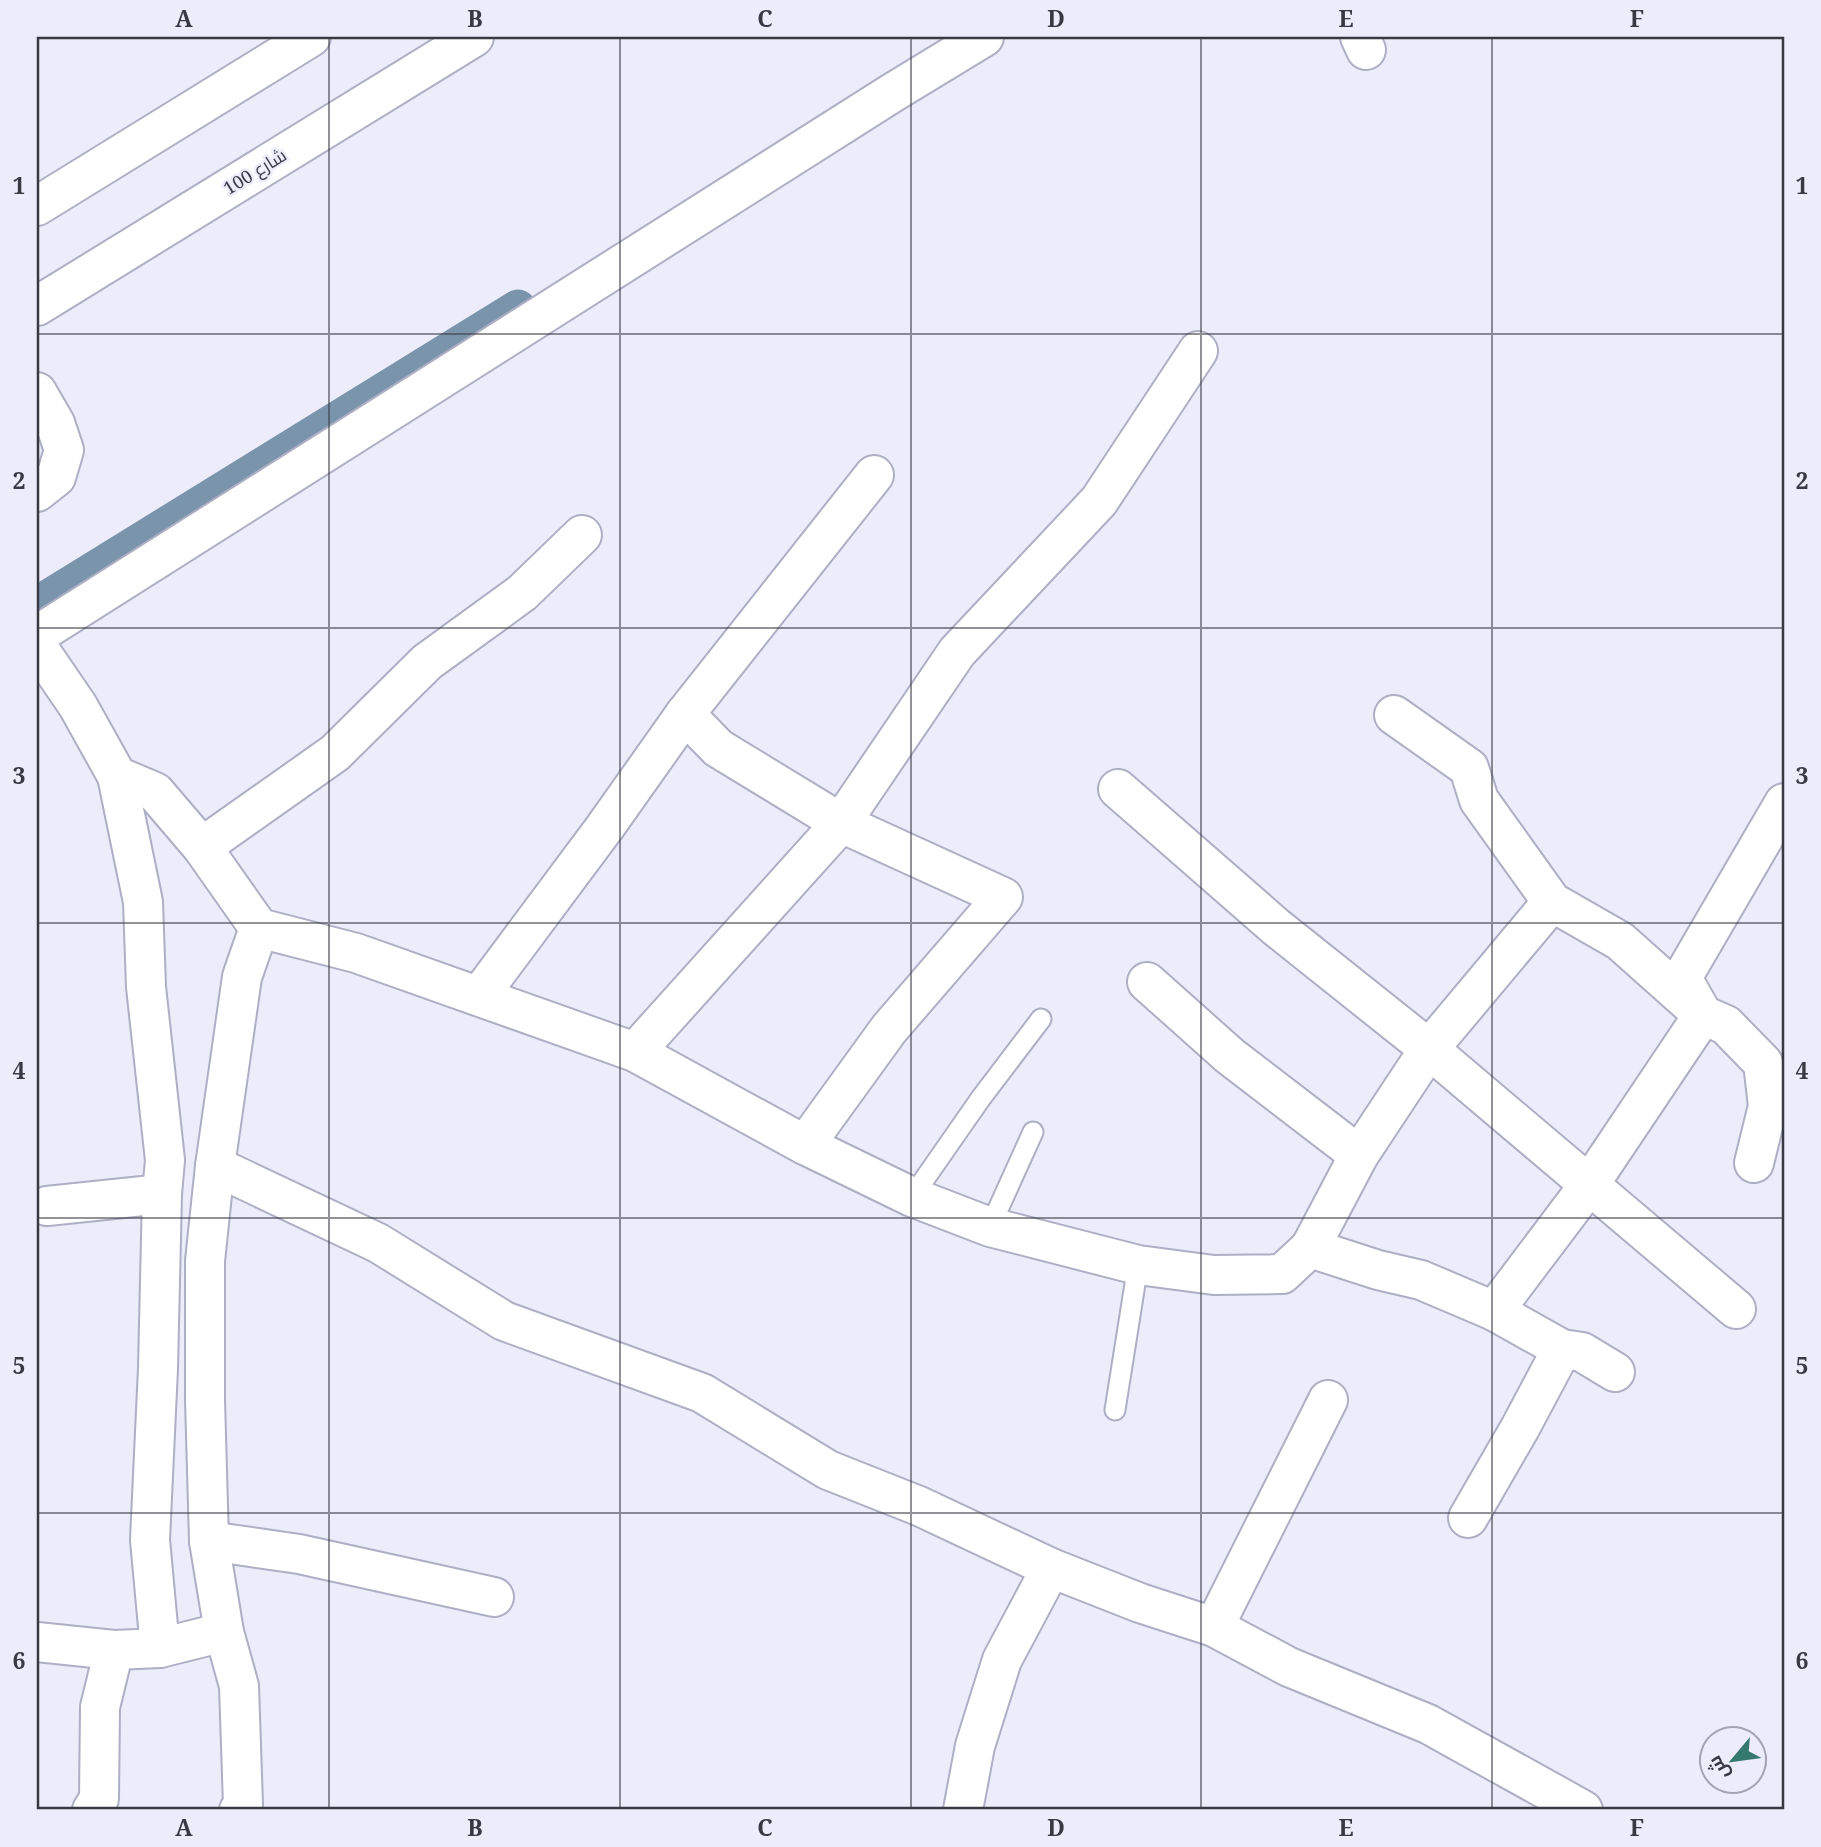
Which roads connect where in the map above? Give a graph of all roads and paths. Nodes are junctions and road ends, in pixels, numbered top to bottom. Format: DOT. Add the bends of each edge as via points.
graph roads {
  1 [pos="311,37"];
  2 [pos="474,37"];
  3 [pos="984,37"];
  4 [pos="37,206"];
  5 [pos="37,306"];
  6 [pos="1198,351"];
  7 [pos="37,392"];
  8 [pos="874,475"];
  9 [pos="37,492"];
  10 [pos="582,535"];
  11 [pos="37,635"];
  12 [pos="37,646"];
  13 [pos="685,714"];
  14 [pos="1394,715"];
  15 [pos="117,776"];
  16 [pos="1118,789"];
  17 [pos="1784,803"];
  18 [pos="841,823"];
  19 [pos="202,847"];
  20 [pos="1552,902"];
  21 [pos="259,928"];
  22 [pos="1147,982"];
  23 [pos="479,996"];
  24 [pos="1703,1015"];
  25 [pos="1041,1019"];
  26 [pos="1429,1049"];
  27 [pos="635,1052"];
  28 [pos="1033,1132"];
  29 [pos="805,1145"];
  30 [pos="1359,1155"];
  31 [pos="1754,1163"];
  32 [pos="215,1166"];
  33 [pos="1589,1185"];
  34 [pos="162,1194"];
  35 [pos="912,1197"];
  36 [pos="47,1206"];
  37 [pos="990,1227"];
  38 [pos="1310,1248"];
  39 [pos="1138,1265"];
  40 [pos="1737,1308"];
  41 [pos="1494,1311"];
  42 [pos="1562,1349"];
  43 [pos="1615,1372"];
  44 [pos="1328,1400"];
  45 [pos="1115,1410"];
  46 [pos="1468,1518"];
  47 [pos="209,1541"];
  48 [pos="1051,1568"];
  49 [pos="494,1597"];
  50 [pos="1214,1627"];
  51 [pos="224,1632"];
  52 [pos="37,1642"];
  53 [pos="160,1648"];
  54 [pos="114,1650"];
  55 [pos="92,1810"];
  56 [pos="239,1810"];
  57 [pos="963,1810"];
  58 [pos="1583,1810"];
  1 -- 4 [label="street"];
  2 -- 5 [label="street, شارع 100"];
  3 -- 11 [label="street"];
  6 -- 18 [label="street" via="1099,501 957,652"];
  7 -- 9 [label="street" via="64,450 56,477"];
  8 -- 13 [label="street"];
  10 -- 19 [label="street" via="522,593 427,662 335,753"];
  12 -- 15 [label="street"];
  13 -- 18 [label="street" via="718,748"];
  13 -- 23 [label="street"];
  14 -- 20 [label="street" via="1469,768 1479,800"];
  15 -- 19 [label="street" via="155,792"];
  15 -- 34 [label="street" via="143,902 146,988 165,1160"];
  16 -- 26 [label="street" via="1276,927"];
  17 -- 24 [label="street" via="1682,978"];
  18 -- 27 [label="street"];
  18 -- 29 [label="street" via="1003,897 889,1029"];
  19 -- 21 [label="street"];
  20 -- 24 [label="street" via="1620,941"];
  20 -- 26 [label="street"];
  21 -- 23 [label="street" via="356,953"];
  21 -- 32 [label="street" via="242,977"];
  22 -- 30 [label="street" via="1230,1056"];
  23 -- 27 [label="street"];
  24 -- 31 [label="street" via="1726,1025 1763,1063 1768,1106"];
  24 -- 33 [label="street"];
  25 -- 35 [label="lane"];
  26 -- 30 [label="street"];
  26 -- 33 [label="street"];
  27 -- 29 [label="street"];
  28 -- 37 [label="lane"];
  29 -- 35 [label="street"];
  30 -- 38 [label="street"];
  32 -- 47 [label="street" via="205,1261"];
  32 -- 48 [label="street" via="377,1243 504,1321 702,1393 828,1470 919,1506"];
  33 -- 40 [label="street"];
  33 -- 41 [label="street"];
  34 -- 36 [label="street"];
  34 -- 53 [label="street" via="150,1540"];
  35 -- 37 [label="street"];
  37 -- 39 [label="street"];
  38 -- 39 [label="street" via="1282,1274 1214,1275"];
  38 -- 41 [label="street" via="1421,1280"];
  39 -- 45 [label="lane"];
  41 -- 42 [label="street"];
  42 -- 43 [label="street" via="1582,1352"];
  42 -- 46 [label="street"];
  44 -- 50 [label="street"];
  47 -- 49 [label="street" via="299,1554"];
  47 -- 51 [label="street"];
  48 -- 50 [label="street"];
  48 -- 57 [label="street" via="1002,1660 975,1746"];
  50 -- 58 [label="street" via="1289,1667 1428,1724"];
  51 -- 53 [label="street"];
  51 -- 56 [label="street" via="239,1686 243,1805"];
  52 -- 54 [label="street"];
  53 -- 54 [label="street"];
  54 -- 55 [label="street" via="100,1707 99,1799"];
}
